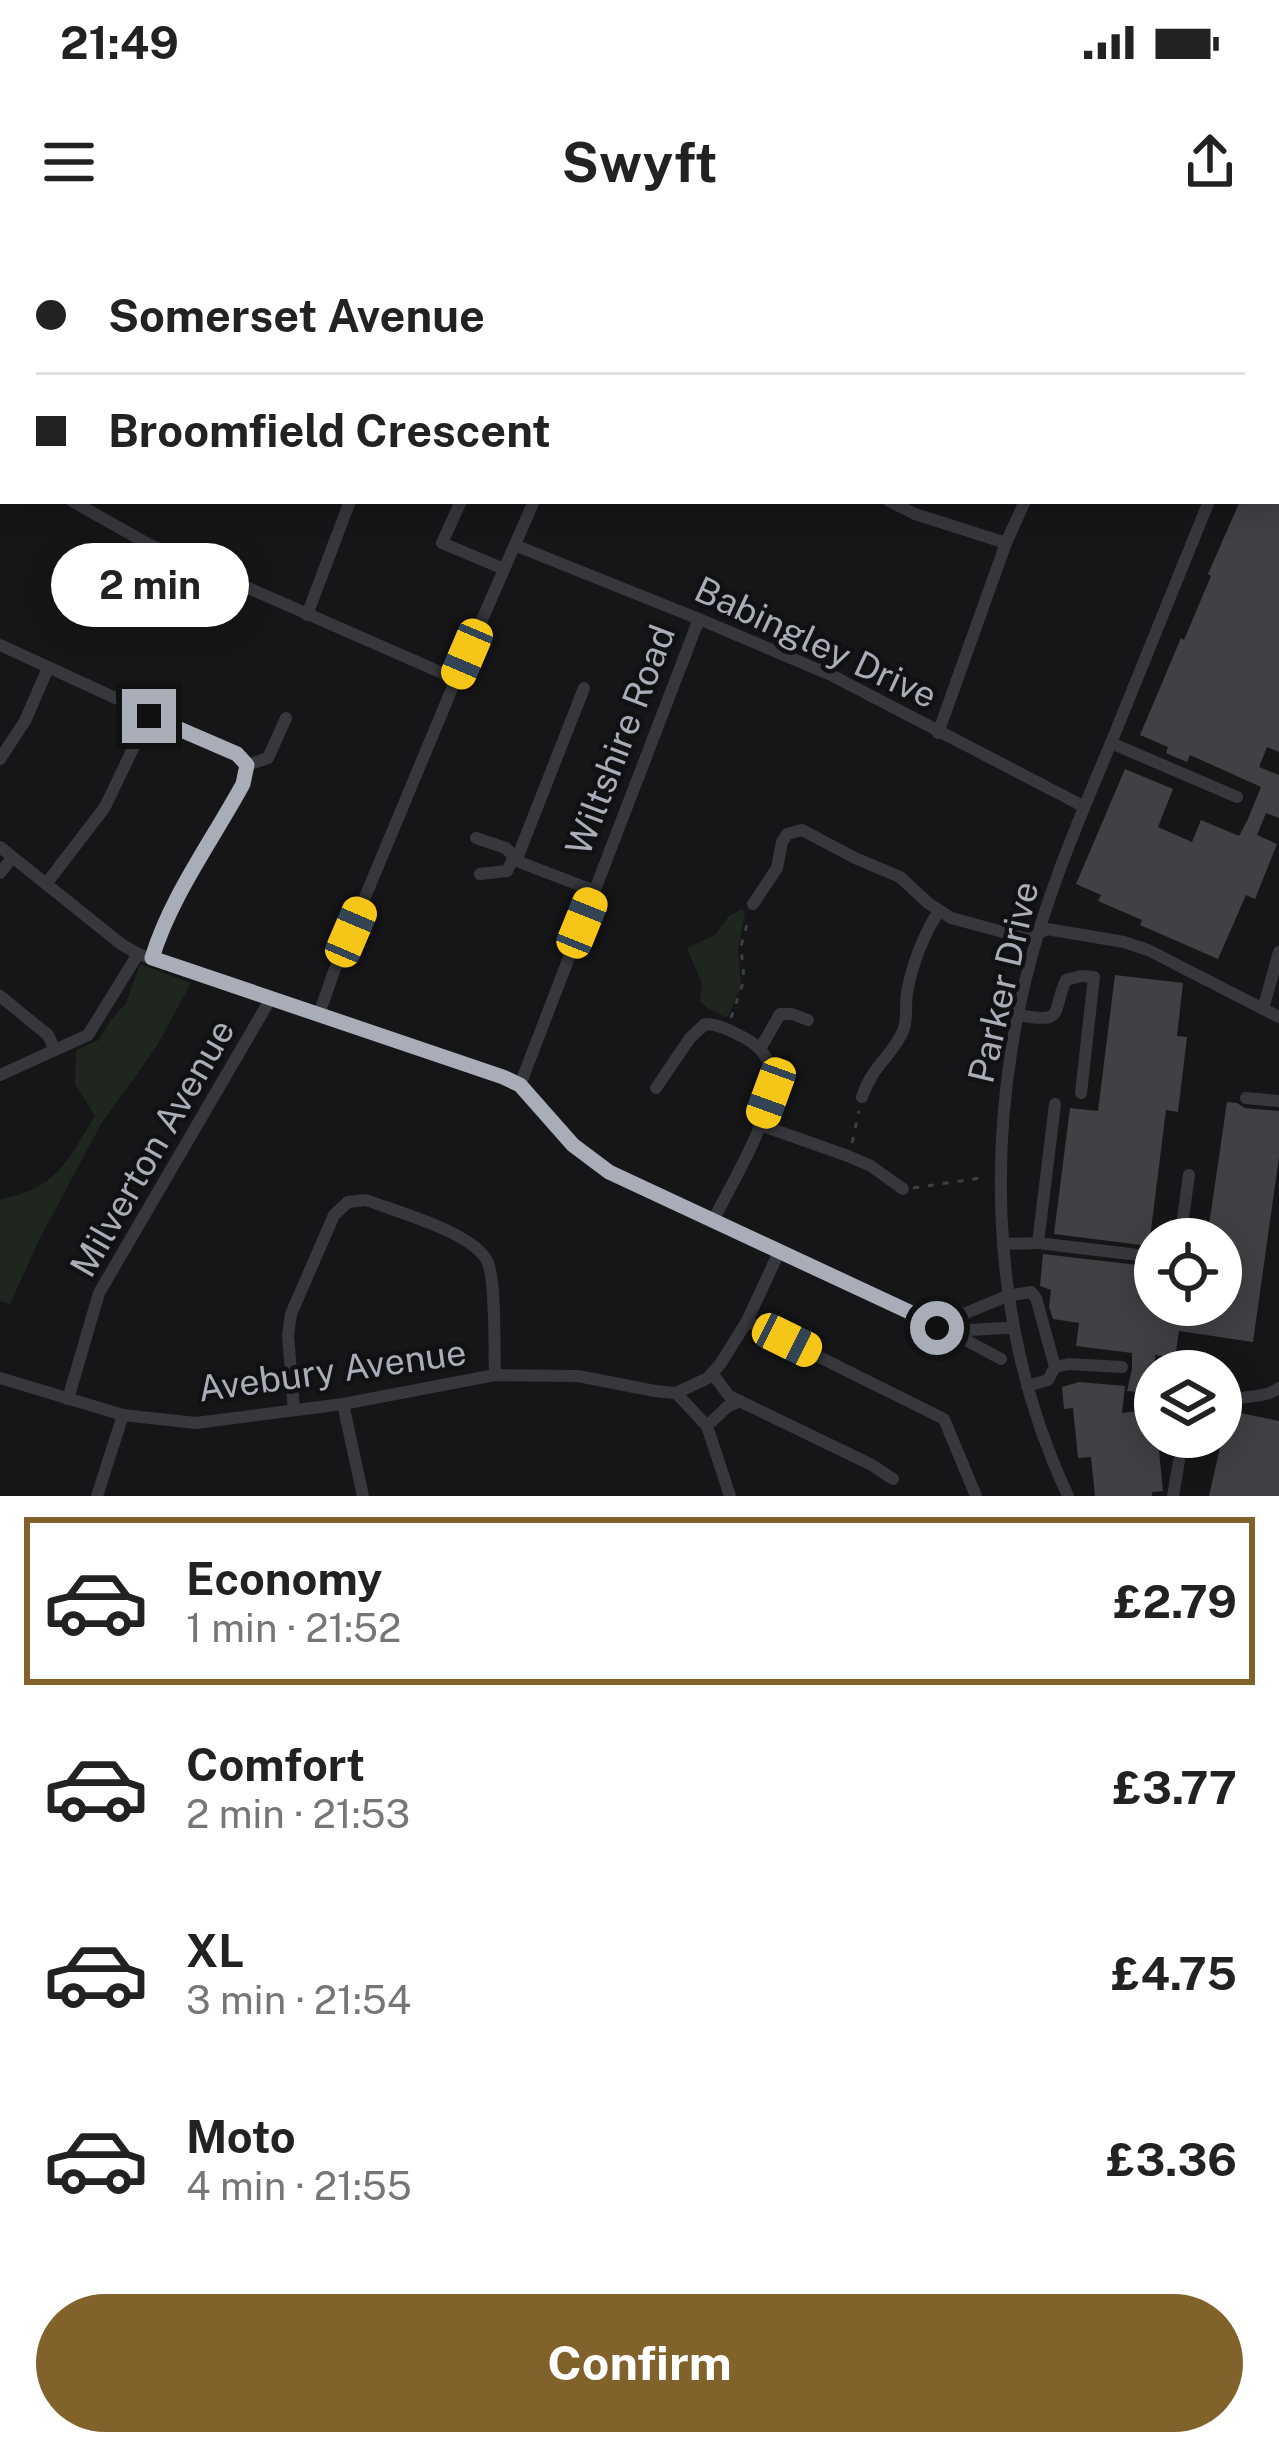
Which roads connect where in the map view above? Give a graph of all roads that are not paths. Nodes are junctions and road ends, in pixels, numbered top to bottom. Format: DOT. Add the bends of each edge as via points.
graph roads {
  1 [pos="77,504"];
  2 [pos="349,504"];
  3 [pos="460,504"];
  4 [pos="533,504"];
  5 [pos="895,504"];
  6 [pos="1023,504"];
  7 [pos="1208,504"];
  8 [pos="1006,543"];
  9 [pos="517,546"];
  10 [pos="504,569"];
  11 [pos="307,614"];
  12 [pos="699,619"];
  13 [pos="0,645"];
  14 [pos="48,668"];
  15 [pos="456,680"];
  16 [pos="584,688"];
  17 [pos="149,716"];
  18 [pos="286,718"];
  19 [pos="938,733"];
  20 [pos="1111,743"];
  21 [pos="0,759"];
  22 [pos="247,765"];
  23 [pos="1237,797"];
  24 [pos="1083,806"];
  25 [pos="476,838"];
  26 [pos="0,847"];
  27 [pos="12,858"];
  28 [pos="515,861"];
  29 [pos="0,873"];
  30 [pos="480,874"];
  31 [pos="46,884"];
  32 [pos="595,891"];
  33 [pos="753,904"];
  34 [pos="939,911"];
  35 [pos="1037,935"];
  36 [pos="1279,952"];
  37 [pos="145,956"];
  38 [pos="0,996"];
  39 [pos="272,998"];
  40 [pos="1263,1009"];
  41 [pos="319,1014"];
  42 [pos="1019,1015"];
  43 [pos="1279,1016"];
  44 [pos="808,1020"];
  45 [pos="760,1049"];
  46 [pos="55,1050"];
  47 [pos="0,1075"];
  48 [pos="520,1085"];
  49 [pos="656,1088"];
  50 [pos="1081,1093"];
  51 [pos="862,1097"];
  52 [pos="1246,1097"];
  53 [pos="1279,1101"];
  54 [pos="1055,1104"];
  55 [pos="760,1125"];
  56 [pos="1189,1175"];
  57 [pos="903,1190"];
  58 [pos="1183,1218"];
  59 [pos="713,1221"];
  60 [pos="1038,1243"];
  61 [pos="1003,1244"];
  62 [pos="779,1252"];
  63 [pos="1134,1254"];
  64 [pos="1007,1296"];
  65 [pos="916,1315"];
  66 [pos="747,1321"];
  67 [pos="1012,1328"];
  68 [pos="947,1330"];
  69 [pos="1001,1359"];
  70 [pos="1055,1367"];
  71 [pos="1122,1367"];
  72 [pos="712,1373"];
  73 [pos="495,1375"];
  74 [pos="0,1378"];
  75 [pos="1027,1385"];
  76 [pos="1279,1388"];
  77 [pos="676,1393"];
  78 [pos="1242,1396"];
  79 [pos="68,1399"];
  80 [pos="740,1401"];
  81 [pos="343,1404"];
  82 [pos="294,1410"];
  83 [pos="123,1414"];
  84 [pos="706,1426"];
  85 [pos="1180,1461"];
  86 [pos="892,1479"];
  87 [pos="98,1496"];
  88 [pos="363,1496"];
  89 [pos="730,1496"];
  90 [pos="976,1496"];
  91 [pos="1068,1496"];
  92 [pos="1172,1496"];
  1 -- 11 [label="street"];
  2 -- 11 [label="street"];
  3 -- 10 [label="street" via="442,544"];
  4 -- 9 [label="street"];
  5 -- 8 [label="street"];
  6 -- 8 [label="street"];
  7 -- 20 [label="street, Parker Drive"];
  8 -- 19 [label="street"];
  9 -- 10 [label="street"];
  9 -- 12 [label="street, Babingley Drive"];
  10 -- 15 [label="street"];
  11 -- 15 [label="street"];
  12 -- 19 [label="street, Babingley Drive" via="831,675"];
  12 -- 32 [label="street, Wiltshire Road"];
  13 -- 14 [label="street"];
  14 -- 17 [label="street"];
  14 -- 21 [label="street"];
  15 -- 41 [label="street"];
  16 -- 28 [label="street"];
  17 -- 22 [label="street"];
  17 -- 31 [label="street" via="105,807"];
  18 -- 22 [label="street" via="268,758"];
  19 -- 24 [label="street, Babingley Drive"];
  20 -- 23 [label="street"];
  20 -- 24 [label="street, Parker Drive"];
  22 -- 37 [label="street"];
  24 -- 35 [label="street, Parker Drive"];
  25 -- 28 [label="street" via="510,850"];
  26 -- 27 [label="street"];
  27 -- 29 [label="street"];
  27 -- 31 [label="street"];
  28 -- 30 [label="street" via="507,871"];
  28 -- 32 [label="street"];
  31 -- 37 [label="street"];
  32 -- 48 [label="street, Wiltshire Road"];
  33 -- 34 [label="street" via="777,868 787,833 802,830 900,877"];
  34 -- 35 [label="street" via="987,930"];
  34 -- 51 [label="street" via="916,956 905,1029"];
  35 -- 40 [label="street" via="1047,929 1124,942"];
  35 -- 42 [label="street, Parker Drive"];
  36 -- 40 [label="street"];
  37 -- 39 [label="street"];
  37 -- 46 [label="street" via="88,1035"];
  38 -- 46 [label="street"];
  39 -- 41 [label="street"];
  39 -- 79 [label="street, Milverton Avenue" via="99,1293"];
  40 -- 43 [label="street"];
  41 -- 48 [label="street"];
  42 -- 50 [label="street" via="1051,1017 1066,980 1094,977"];
  42 -- 61 [label="street, Parker Drive" via="1005,1089"];
  44 -- 45 [label="street" via="780,1014"];
  45 -- 49 [label="street" via="705,1024"];
  45 -- 55 [label="street" via="772,1082"];
  46 -- 47 [label="street"];
  48 -- 59 [label="street" via="590,1160"];
  52 -- 53 [label="street"];
  54 -- 60 [label="street"];
  55 -- 57 [label="street" via="871,1166"];
  55 -- 59 [label="street"];
  56 -- 58 [label="street"];
  59 -- 62 [label="street"];
  60 -- 61 [label="street"];
  60 -- 63 [label="street"];
  61 -- 64 [label="street, Parker Drive"];
  62 -- 65 [label="street"];
  62 -- 66 [label="street"];
  64 -- 65 [label="street" via="966,1312"];
  64 -- 67 [label="street, Parker Drive"];
  64 -- 70 [label="street" via="1036,1298"];
  65 -- 68 [label="street"];
  66 -- 72 [label="street"];
  66 -- 90 [label="street" via="944,1419"];
  67 -- 68 [label="street"];
  67 -- 75 [label="street, Parker Drive"];
  68 -- 69 [label="street"];
  70 -- 71 [label="street"];
  70 -- 75 [label="street" via="1048,1380"];
  72 -- 77 [label="street"];
  72 -- 80 [label="street"];
  73 -- 77 [label="street, Avebury Avenue" via="578,1376"];
  73 -- 81 [label="street, Avebury Avenue"];
  73 -- 82 [label="street" via="490,1268 482,1251 366,1200 348,1202 334,1215 291,1314"];
  74 -- 79 [label="street, Avebury Avenue"];
  75 -- 91 [label="street, Parker Drive"];
  76 -- 78 [label="street"];
  77 -- 84 [label="street"];
  79 -- 83 [label="street, Avebury Avenue"];
  80 -- 84 [label="street"];
  80 -- 86 [label="street"];
  81 -- 82 [label="street, Avebury Avenue"];
  81 -- 88 [label="street"];
  82 -- 83 [label="street, Avebury Avenue" via="196,1423"];
  83 -- 87 [label="street"];
  84 -- 89 [label="street"];
  85 -- 92 [label="street"];
}
